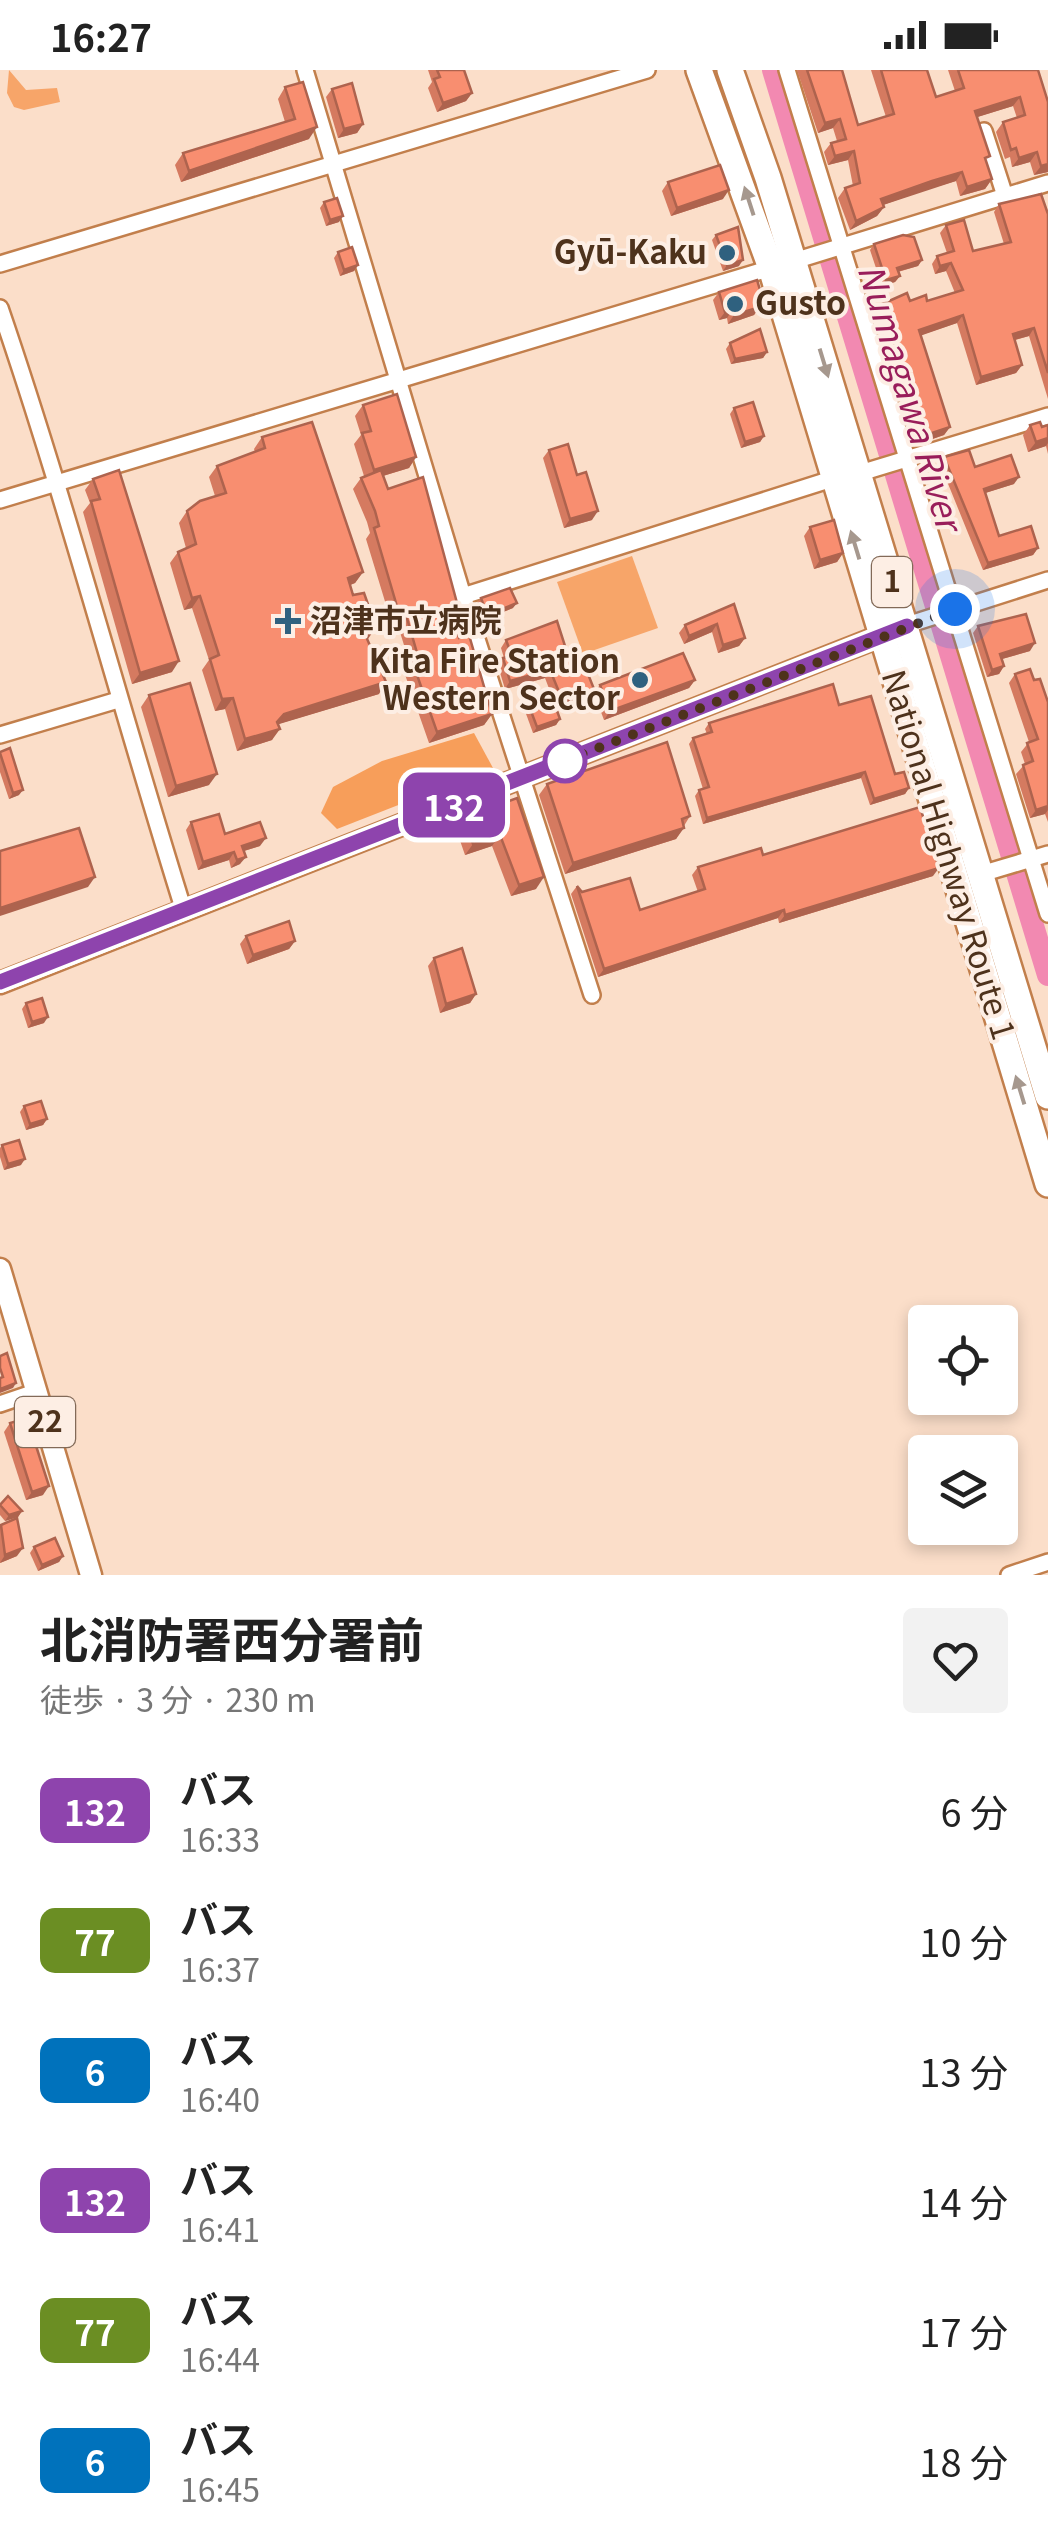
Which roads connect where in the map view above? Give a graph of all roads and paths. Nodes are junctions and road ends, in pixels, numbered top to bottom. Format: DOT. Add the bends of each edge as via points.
graph roads {
  1 [pos="305,70"];
  2 [pos="647,70"];
  3 [pos="699,70"];
  4 [pos="730,70"];
  5 [pos="787,70"];
  6 [pos="984,132"];
  7 [pos="333,165"];
  8 [pos="1048,183"];
  9 [pos="1005,196"];
  10 [pos="841,247"];
  11 [pos="792,262"];
  12 [pos="0,264"];
  13 [pos="0,308"];
  14 [pos="399,381"];
  15 [pos="1048,416"];
  16 [pos="905,460"];
  17 [pos="855,474"];
  18 [pos="60,482"];
  19 [pos="0,500"];
  20 [pos="1048,580"];
  21 [pos="463,596"];
  22 [pos="953,610"];
  23 [pos="915,622"];
  24 [pos="882,635"];
  25 [pos="118,700"];
  26 [pos="0,735"];
  27 [pos="520,778"];
  28 [pos="1048,854"];
  29 [pos="1028,860"];
  30 [pos="992,871"];
  31 [pos="184,911"];
  32 [pos="1048,914"];
  33 [pos="0,982"];
  34 [pos="592,995"];
  35 [pos="1048,1096"];
  36 [pos="1048,1184"];
  37 [pos="0,1270"];
  38 [pos="6,1316"];
  39 [pos="35,1392"];
  40 [pos="0,1404"];
  41 [pos="1048,1562"];
  42 [pos="91,1575"];
  43 [pos="1009,1575"];
  1 -- 7 [label="street"];
  2 -- 7 [label="street"];
  11 -- 3 [label="highway, National Highway Route 1 / 1, one-way"];
  4 -- 11 [label="highway, National Highway Route 1 / 1"];
  5 -- 10 [label="street"];
  6 -- 9 [label="street"];
  7 -- 12 [label="street"];
  7 -- 14 [label="street"];
  8 -- 9 [label="street"];
  9 -- 10 [label="street"];
  10 -- 11 [label="street"];
  10 -- 16 [label="street"];
  11 -- 14 [label="street"];
  11 -- 17 [label="highway, National Highway Route 1 / 1"];
  13 -- 18 [label="street"];
  14 -- 18 [label="street"];
  14 -- 21 [label="street"];
  15 -- 16 [label="street"];
  16 -- 17 [label="street"];
  16 -- 22 [label="street"];
  17 -- 21 [label="street"];
  17 -- 23 [label="highway, National Highway Route 1 / 1"];
  24 -- 17 [label="highway, National Highway Route 1 / 1, one-way"];
  18 -- 19 [label="street"];
  18 -- 25 [label="street"];
  20 -- 22 [label="street"];
  21 -- 27 [label="street"];
  22 -- 23 [label="street"];
  22 -- 29 [label="street"];
  23 -- 24 [label="main road"];
  23 -- 30 [label="highway, National Highway Route 1 / 1"];
  24 -- 27 [label="main road"];
  36 -- 24 [label="highway, National Highway Route 1 / 1, one-way"];
  25 -- 26 [label="street"];
  25 -- 31 [label="street"];
  27 -- 31 [label="main road"];
  27 -- 34 [label="street"];
  28 -- 29 [label="street"];
  29 -- 30 [label="street"];
  29 -- 32 [label="street"];
  30 -- 35 [label="highway, National Highway Route 1 / 1"];
  31 -- 33 [label="main road"];
  37 -- 38 [label="main road, 22"];
  38 -- 39 [label="main road, 22"];
  39 -- 40 [label="street"];
  39 -- 42 [label="main road, 22"];
  41 -- 43 [label="street"];
}
